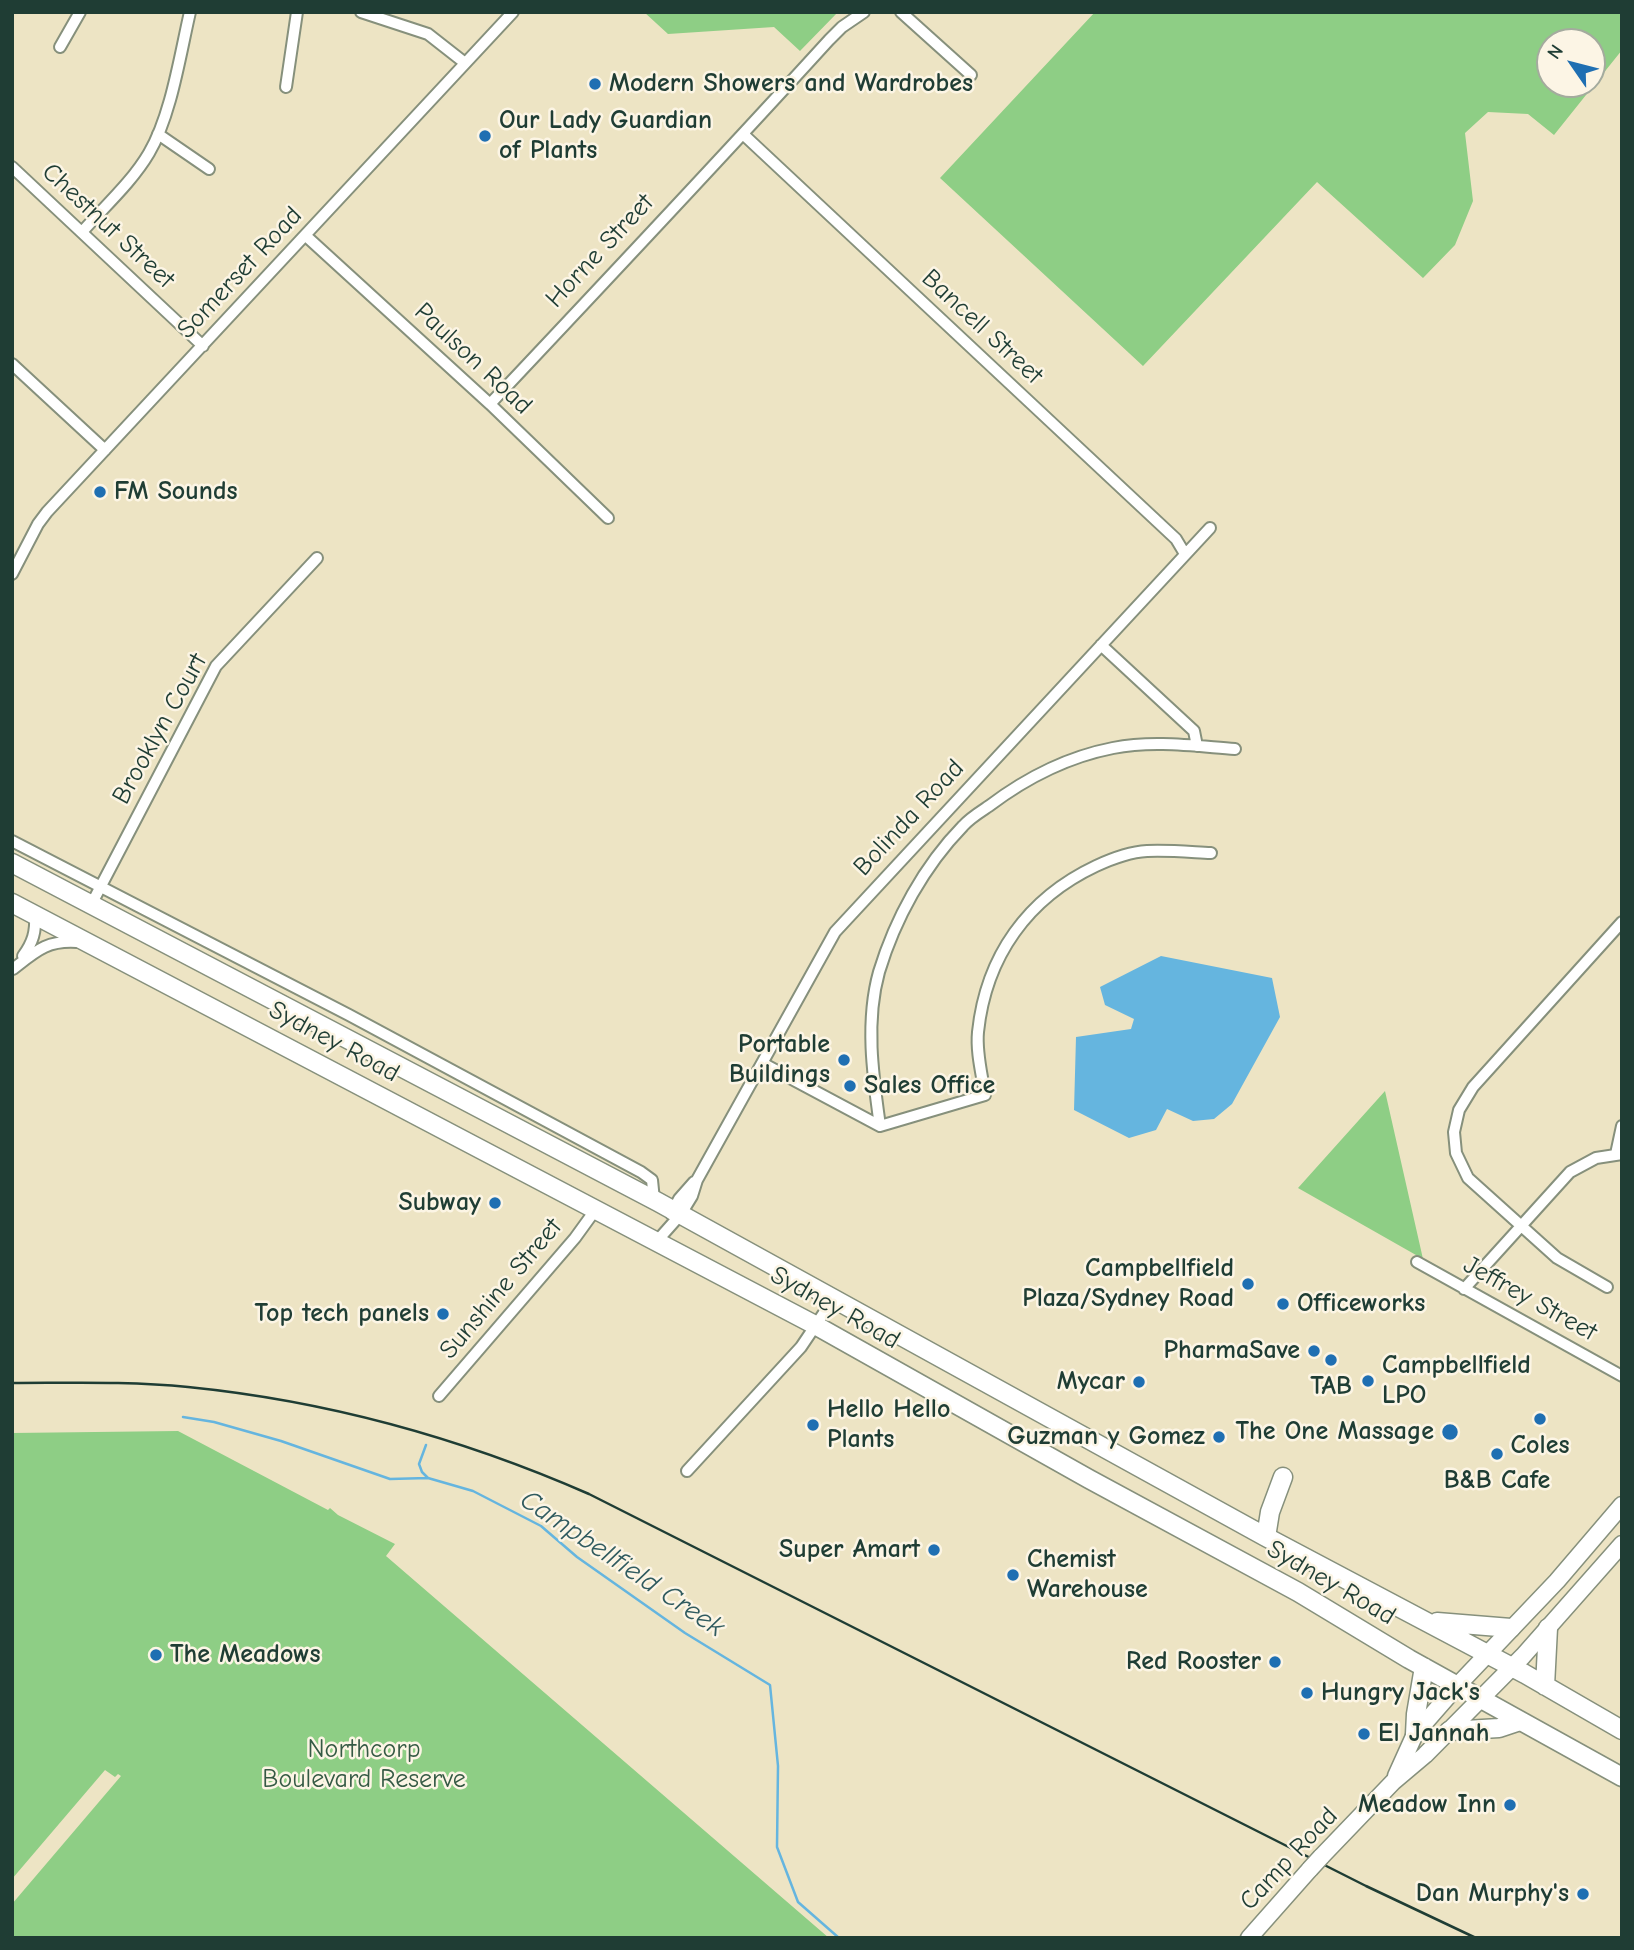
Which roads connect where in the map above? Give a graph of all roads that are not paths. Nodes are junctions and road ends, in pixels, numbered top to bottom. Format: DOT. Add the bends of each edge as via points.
graph roads {
  1 [pos="80,12"];
  2 [pos="190,12"];
  3 [pos="297,12"];
  4 [pos="361,12"];
  5 [pos="513,12"];
  6 [pos="864,12"];
  7 [pos="901,12"];
  8 [pos="60,47"];
  9 [pos="465,63"];
  10 [pos="971,75"];
  11 [pos="286,87"];
  12 [pos="158,134"];
  13 [pos="744,135"];
  14 [pos="12,167"];
  15 [pos="209,169"];
  16 [pos="82,232"];
  17 [pos="306,236"];
  18 [pos="203,346"];
  19 [pos="12,364"];
  20 [pos="490,404"];
  21 [pos="105,450"];
  22 [pos="608,518"];
  23 [pos="1210,528"];
  24 [pos="1185,554"];
  25 [pos="317,558"];
  26 [pos="12,573"];
  27 [pos="1101,645"];
  28 [pos="1197,746"];
  29 [pos="1235,749"];
  30 [pos="12,841"];
  31 [pos="1211,853"];
  32 [pos="12,863"];
  33 [pos="100,886"];
  34 [pos="12,903"];
  35 [pos="91,905"];
  36 [pos="35,915"];
  37 [pos="1622,922"];
  38 [pos="87,942"];
  39 [pos="13,969"];
  40 [pos="384,1034"];
  41 [pos="374,1052"];
  42 [pos="762,1063"];
  43 [pos="880,1126"];
  44 [pos="1622,1126"];
  45 [pos="1619,1154"];
  46 [pos="654,1200"];
  47 [pos="596,1209"];
  48 [pos="677,1212"];
  49 [pos="1520,1225"];
  50 [pos="657,1241"];
  51 [pos="1417,1262"];
  52 [pos="1607,1287"];
  53 [pos="1464,1289"];
  54 [pos="834,1298"];
  55 [pos="815,1325"];
  56 [pos="1622,1376"];
  57 [pos="439,1396"];
  58 [pos="687,1471"];
  59 [pos="1283,1477"];
  60 [pos="1622,1505"];
  61 [pos="1266,1537"];
  62 [pos="1622,1544"];
  63 [pos="1557,1581"];
  64 [pos="1574,1597"];
  65 [pos="1423,1620"];
  66 [pos="1511,1628"];
  67 [pos="1548,1628"];
  68 [pos="1488,1654"];
  69 [pos="1424,1667"];
  70 [pos="1512,1667"];
  71 [pos="1545,1685"];
  72 [pos="1457,1686"];
  73 [pos="1481,1699"];
  74 [pos="1520,1721"];
  75 [pos="1622,1730"];
  76 [pos="1449,1731"];
  77 [pos="1415,1734"];
  78 [pos="1622,1777"];
  79 [pos="1394,1782"];
  80 [pos="1249,1938"];
  1 -- 8 [label="street"];
  2 -- 12 [label="street"];
  3 -- 11 [label="street"];
  4 -- 9 [label="street" via="428,34"];
  5 -- 9 [label="street, Somerset Road"];
  6 -- 13 [label="street, Horne Street" via="829,40"];
  7 -- 10 [label="street"];
  9 -- 17 [label="street, Somerset Road"];
  12 -- 15 [label="street"];
  12 -- 16 [label="street" via="141,166"];
  13 -- 20 [label="street, Horne Street"];
  13 -- 24 [label="street, Bancell Street" via="1176,540"];
  14 -- 16 [label="street, Chestnut Street"];
  16 -- 18 [label="street, Chestnut Street"];
  17 -- 18 [label="street, Somerset Road"];
  17 -- 20 [label="street, Paulson Road"];
  18 -- 21 [label="street, Somerset Road"];
  19 -- 21 [label="street"];
  20 -- 22 [label="street, Paulson Road"];
  21 -- 26 [label="street, Somerset Road" via="39,523"];
  23 -- 24 [label="street, Bolinda Road"];
  24 -- 27 [label="street, Bolinda Road"];
  25 -- 33 [label="street, Brooklyn Court" via="216,666"];
  27 -- 28 [label="street" via="1194,731"];
  27 -- 42 [label="street, Bolinda Road" via="835,932"];
  28 -- 29 [label="street"];
  28 -- 43 [label="street" via="1167,743 1078,757 1033,775 964,824 927,870 900,916 879,973 872,1063"];
  30 -- 33 [label="street, Sydney Road"];
  31 -- 43 [label="street" via="1146,851 1124,856 1073,877 1047,894 1000,956 982,1004 978,1051 985,1095"];
  32 -- 35 [label="highway, Sydney Road"];
  33 -- 35 [label="street, Brooklyn Court"];
  33 -- 40 [label="street, Sydney Road"];
  34 -- 36 [label="highway, Sydney Road"];
  35 -- 41 [label="highway, Sydney Road"];
  36 -- 38 [label="highway, Sydney Road"];
  36 -- 39 [label="street" via="33,942"];
  37 -- 49 [label="street" via="1473,1087 1459,1110 1454,1132 1460,1163 1475,1185"];
  38 -- 39 [label="street" via="44,946"];
  38 -- 47 [label="highway, Sydney Road"];
  40 -- 41 [label="street"];
  40 -- 46 [label="street, Sydney Road" via="641,1172 652,1180"];
  41 -- 46 [label="highway, Sydney Road"];
  42 -- 43 [label="street"];
  42 -- 48 [label="street, Bolinda Road"];
  44 -- 45 [label="street"];
  45 -- 49 [label="street" via="1586,1161 1570,1172"];
  46 -- 48 [label="highway, Sydney Road"];
  47 -- 50 [label="highway, Sydney Road"];
  47 -- 57 [label="street, Sunshine Street"];
  48 -- 50 [label="street, Bolinda Road"];
  48 -- 54 [label="highway, Sydney Road"];
  49 -- 52 [label="street" via="1558,1258"];
  49 -- 53 [label="street"];
  50 -- 55 [label="highway, Sydney Road"];
  51 -- 53 [label="street, Jeffrey Street"];
  53 -- 56 [label="street, Jeffrey Street"];
  54 -- 55 [label="street"];
  54 -- 61 [label="highway, Sydney Road"];
  55 -- 58 [label="street" via="801,1347"];
  55 -- 69 [label="highway, Sydney Road"];
  59 -- 61 [label="highway"];
  60 -- 63 [label="main road, Camp Road"];
  61 -- 65 [label="highway, Sydney Road"];
  62 -- 64 [label="main road, Camp Road"];
  63 -- 64 [label="main road"];
  63 -- 66 [label="main road, Camp Road"];
  64 -- 67 [label="main road, Camp Road"];
  65 -- 66 [label="highway"];
  65 -- 68 [label="highway, Sydney Road"];
  66 -- 68 [label="main road, Camp Road"];
  67 -- 70 [label="main road, Camp Road"];
  67 -- 71 [label="highway"];
  68 -- 70 [label="highway, Sydney Road"];
  68 -- 72 [label="main road, Camp Road"];
  69 -- 72 [label="highway, Sydney Road"];
  69 -- 77 [label="highway"];
  70 -- 71 [label="highway, Sydney Road"];
  70 -- 73 [label="main road, Camp Road"];
  71 -- 75 [label="highway, Sydney Road"];
  72 -- 73 [label="highway, Sydney Road"];
  72 -- 77 [label="main road, Camp Road"];
  73 -- 74 [label="highway, Sydney Road"];
  73 -- 76 [label="main road, Camp Road"];
  74 -- 76 [label="highway" via="1499,1728"];
  74 -- 78 [label="highway, Sydney Road"];
  76 -- 79 [label="main road, Camp Road"];
  77 -- 79 [label="main road, Camp Road"];
  79 -- 80 [label="main road, Camp Road"];
}
